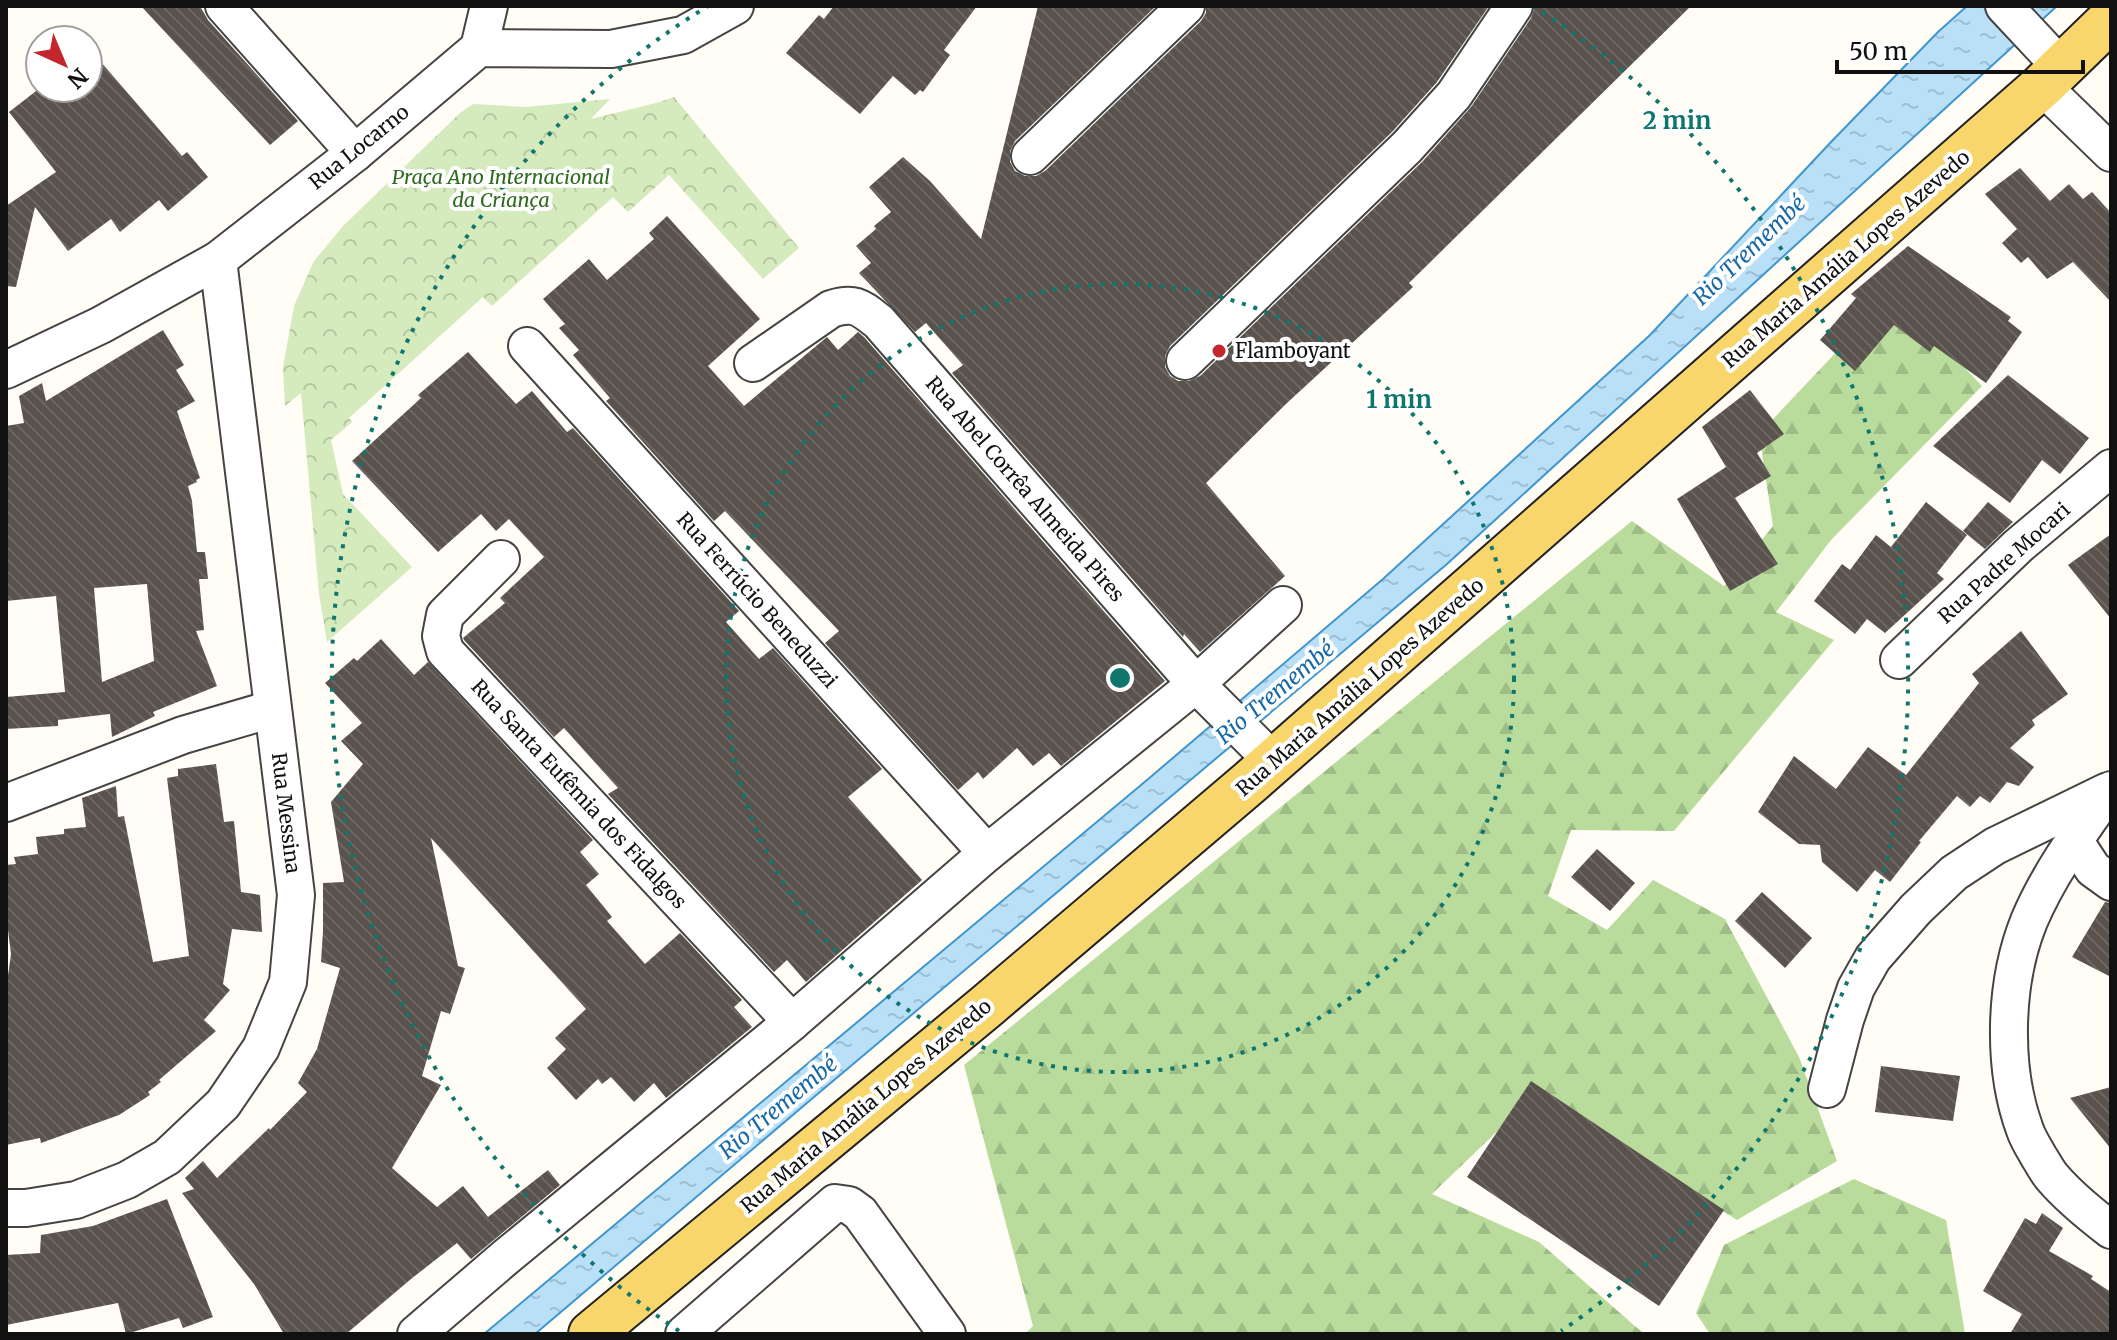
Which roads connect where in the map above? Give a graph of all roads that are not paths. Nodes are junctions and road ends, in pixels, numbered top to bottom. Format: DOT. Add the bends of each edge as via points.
graph roads {
  1 [pos="224,6"];
  2 [pos="489,6"];
  3 [pos="735,6"];
  4 [pos="1186,6"];
  5 [pos="1514,6"];
  6 [pos="2012,14"];
  7 [pos="2111,19"];
  8 [pos="479,48"];
  9 [pos="2052,77"];
  10 [pos="355,153"];
  11 [pos="2111,153"];
  12 [pos="1030,156"];
  13 [pos="218,260"];
  14 [pos="527,346"];
  15 [pos="1185,361"];
  16 [pos="753,363"];
  17 [pos="6,370"];
  18 [pos="2111,468"];
  19 [pos="501,559"];
  20 [pos="1283,605"];
  21 [pos="1899,660"];
  22 [pos="1208,696"];
  23 [pos="272,709"];
  24 [pos="1265,752"];
  25 [pos="2109,791"];
  26 [pos="6,803"];
  27 [pos="2074,840"];
  28 [pos="987,853"];
  29 [pos="2111,882"];
  30 [pos="792,1022"];
  31 [pos="1827,1089"];
  32 [pos="6,1208"];
  33 [pos="2111,1230"];
  34 [pos="416,1334"];
  35 [pos="591,1334"];
  36 [pos="684,1334"];
  37 [pos="947,1334"];
  1 -- 10 [label="street"];
  2 -- 8 [label="street"];
  3 -- 8 [label="street" via="683,35 611,49"];
  4 -- 12 [label="street"];
  5 -- 15 [label="street" via="1454,95 1407,147"];
  6 -- 9 [label="street"];
  7 -- 9 [label="main road, Rua Maria Amália Lopes Azevedo"];
  8 -- 10 [label="street, Rua Locarno"];
  9 -- 11 [label="street"];
  9 -- 24 [label="main road, Rua Maria Amália Lopes Azevedo"];
  10 -- 13 [label="street, Rua Locarno"];
  13 -- 17 [label="street, Rua Locarno"];
  13 -- 23 [label="street, Rua Messina"];
  14 -- 28 [label="street, Rua Ferrúcio Beneduzzi"];
  16 -- 22 [label="street, Rua Abel Corrêa Almeida Pires" via="831,309 860,307 879,322"];
  18 -- 21 [label="street, Rua Padre Mocari" via="2018,546"];
  19 -- 30 [label="street, Rua Santa Eufêmia dos Fidalgos" via="445,615 445,651"];
  20 -- 22 [label="street"];
  22 -- 24 [label="street, Rua Abel Corrêa Almeida Pires"];
  22 -- 28 [label="street"];
  23 -- 26 [label="street" via="183,735"];
  23 -- 32 [label="street, Rua Messina" via="296,895 288,982 261,1048 223,1104 167,1157 76,1200"];
  24 -- 35 [label="main road, Rua Maria Amália Lopes Azevedo" via="976,1015"];
  25 -- 27 [label="street"];
  25 -- 31 [label="street" via="1995,846 1954,873 1916,909 1873,958 1856,988"];
  27 -- 29 [label="street" via="2093,869"];
  27 -- 33 [label="street" via="2028,924 2015,970 2008,1029 2010,1072 2025,1131 2050,1175"];
  28 -- 30 [label="street"];
  30 -- 34 [label="street"];
  36 -- 37 [label="street" via="835,1203 860,1213"];
}
